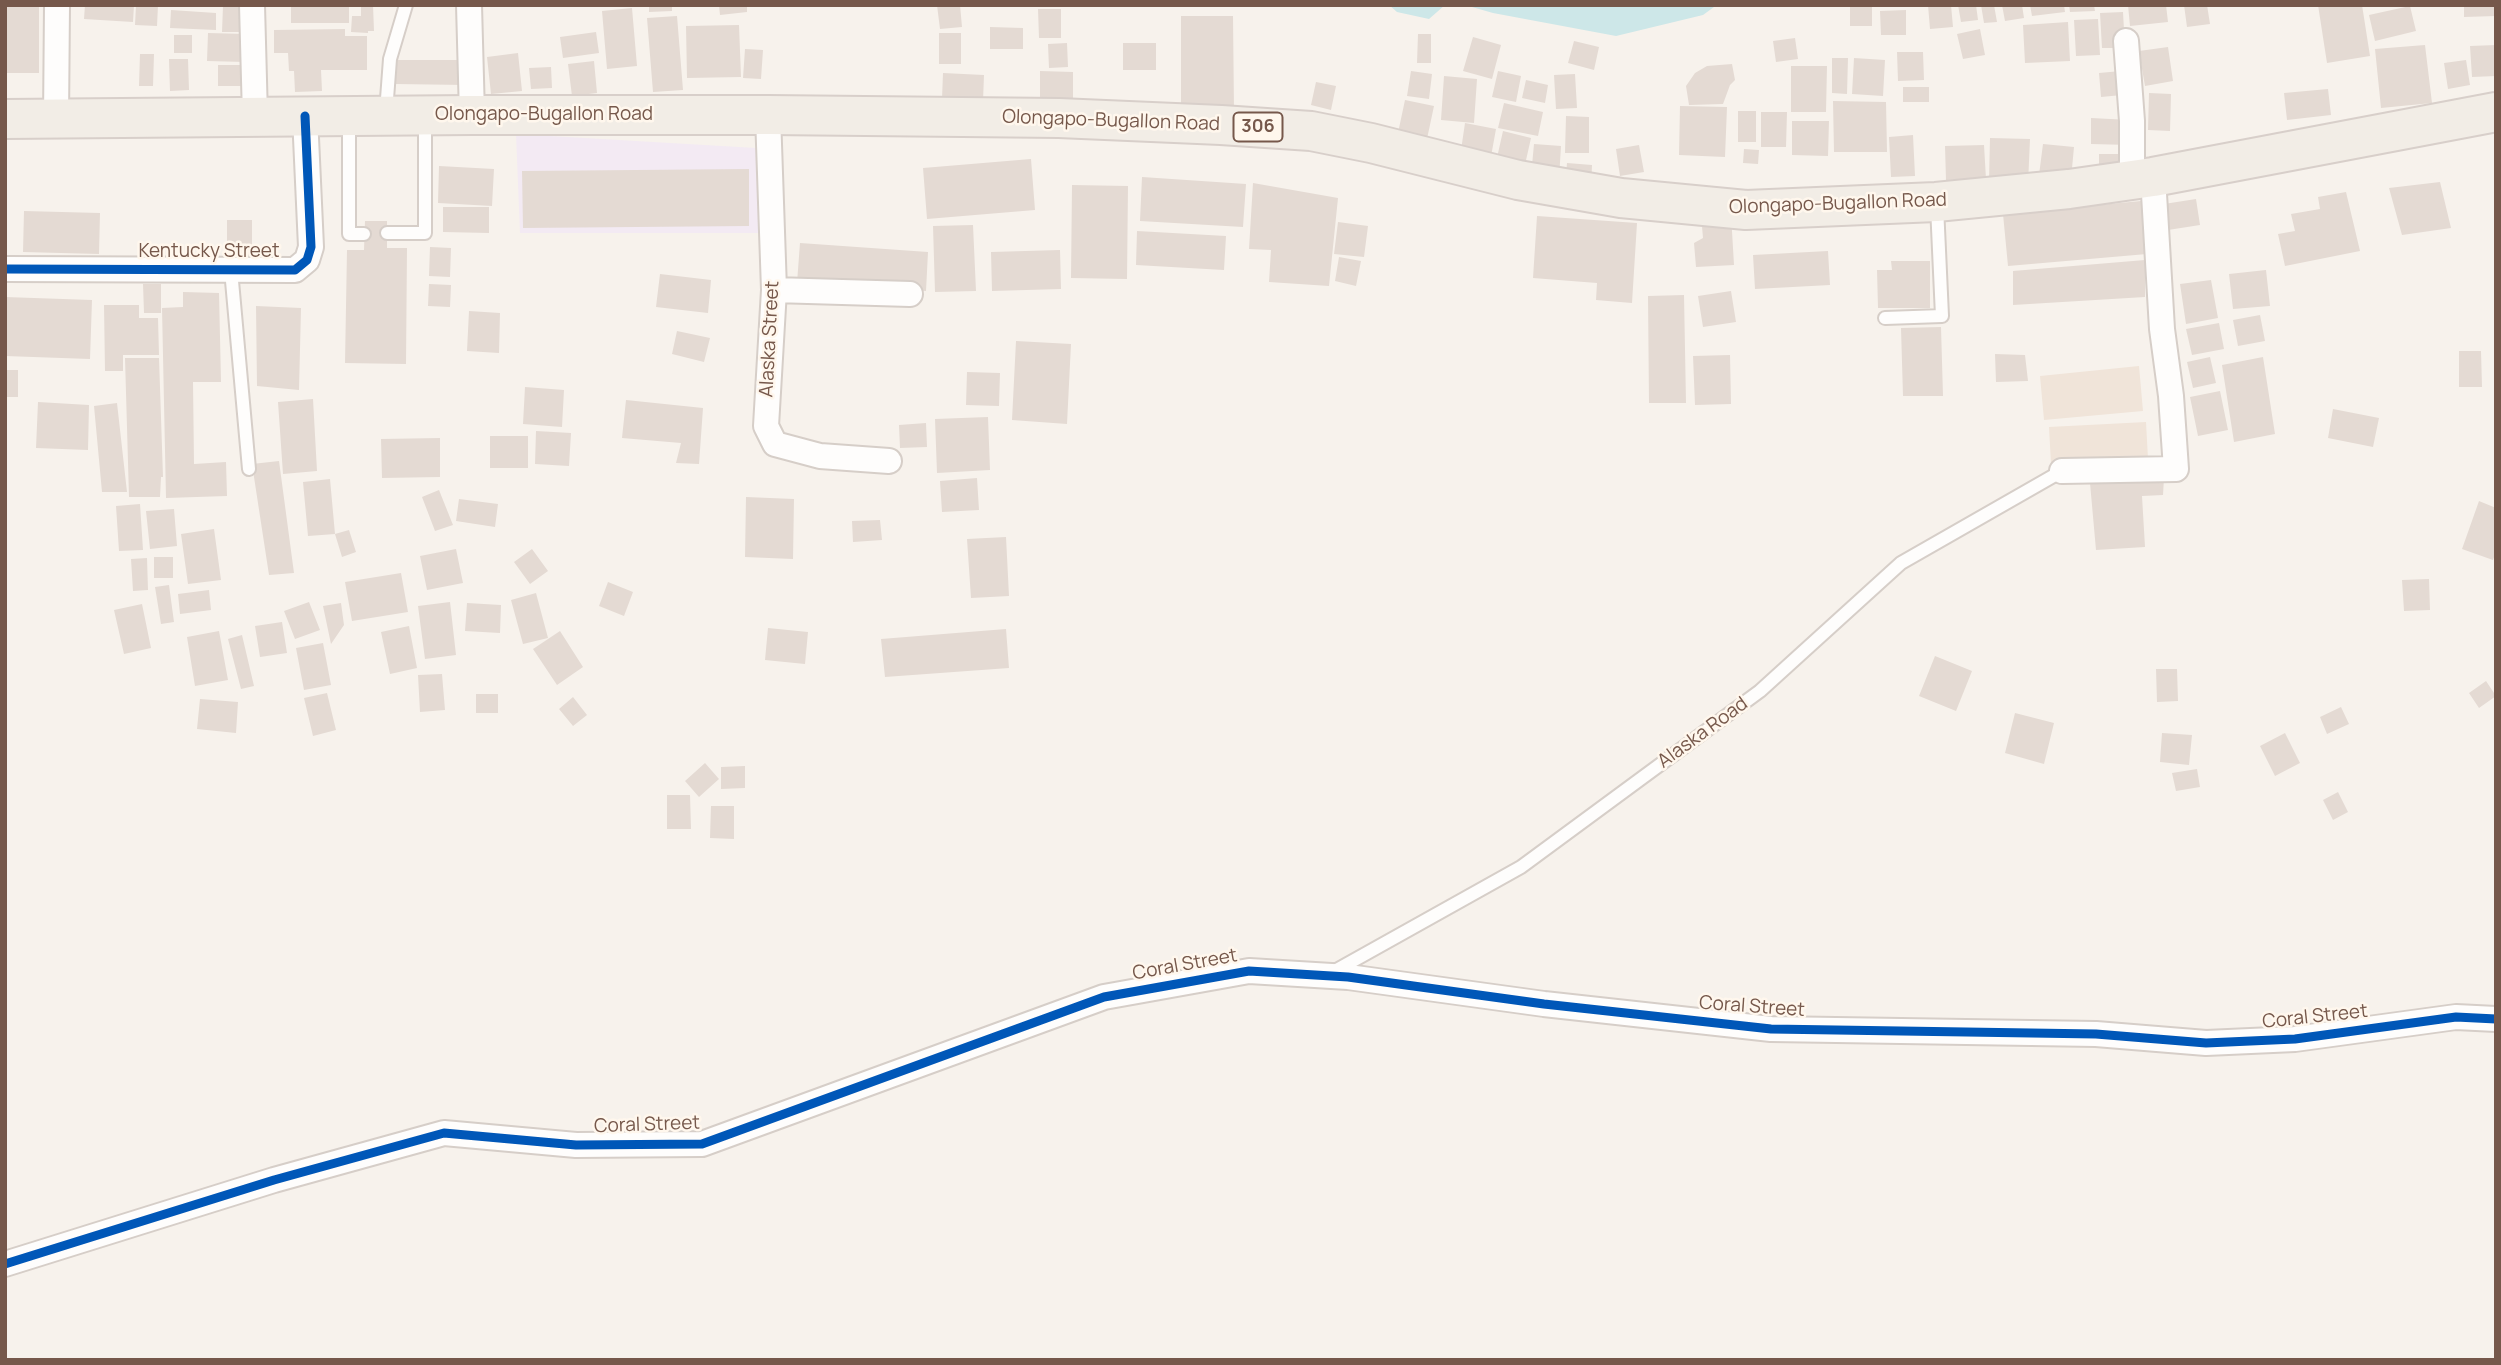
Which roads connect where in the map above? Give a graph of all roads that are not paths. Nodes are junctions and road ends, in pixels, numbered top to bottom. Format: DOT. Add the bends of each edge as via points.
graph roads {
  1 [pos="57,5"];
  2 [pos="252,5"];
  3 [pos="406,5"];
  4 [pos="469,5"];
  5 [pos="2126,41"];
  6 [pos="2496,112"];
  7 [pos="425,115"];
  8 [pos="472,115"];
  9 [pos="305,116"];
  10 [pos="367,116"];
  11 [pos="768,116"];
  12 [pos="255,117"];
  13 [pos="5,119"];
  14 [pos="56,119"];
  15 [pos="2143,178"];
  16 [pos="1937,202"];
  17 [pos="387,233"];
  18 [pos="364,234"];
  19 [pos="5,269"];
  20 [pos="230,270"];
  21 [pos="774,290"];
  22 [pos="910,294"];
  23 [pos="1885,318"];
  24 [pos="889,461"];
  25 [pos="249,469"];
  26 [pos="2062,471"];
  27 [pos="1327,975"];
  28 [pos="2496,1019"];
  29 [pos="5,1265"];
  1 -- 14 [label="street"];
  2 -- 12 [label="street"];
  3 -- 10 [label="lane"];
  4 -- 8 [label="street"];
  5 -- 15 [label="street" via="2132,121"];
  6 -- 15 [label="main road, Olongapo-Bugallon Road / 306"];
  7 -- 8 [label="main road, Olongapo-Bugallon Road / 306"];
  7 -- 10 [label="main road, Olongapo-Bugallon Road / 306"];
  7 -- 17 [label="lane" via="425,233"];
  8 -- 11 [label="main road, Olongapo-Bugallon Road / 306"];
  9 -- 10 [label="main road, Olongapo-Bugallon Road / 306"];
  9 -- 12 [label="main road, Olongapo-Bugallon Road / 306"];
  9 -- 20 [label="street, Kentucky Street" via="311,247 307,260 295,270"];
  10 -- 18 [label="lane" via="349,234"];
  11 -- 16 [label="main road, Olongapo-Bugallon Road / 306" via="1059,118 1285,129 1371,143 1518,180 1621,198 1746,210"];
  11 -- 21 [label="street, Alaska Street"];
  12 -- 14 [label="main road, Olongapo-Bugallon Road / 306"];
  13 -- 14 [label="main road, Olongapo-Bugallon Road / 306"];
  15 -- 16 [label="main road, Olongapo-Bugallon Road / 306"];
  15 -- 26 [label="street" via="2176,468"];
  16 -- 23 [label="lane" via="1942,316"];
  19 -- 20 [label="street, Kentucky Street"];
  20 -- 25 [label="lane"];
  21 -- 22 [label="street"];
  21 -- 24 [label="street, Alaska Street" via="766,426 775,444 820,456"];
  26 -- 27 [label="lane, Alaska Road" via="1901,563 1760,691 1521,867"];
  27 -- 28 [label="street, Coral Street" via="1770,1028 2096,1034 2206,1043 2295,1039 2456,1017"];
  27 -- 29 [label="street, Coral Street" via="1250,971 1104,997 702,1144 576,1145 444,1133 274,1180"];
}
